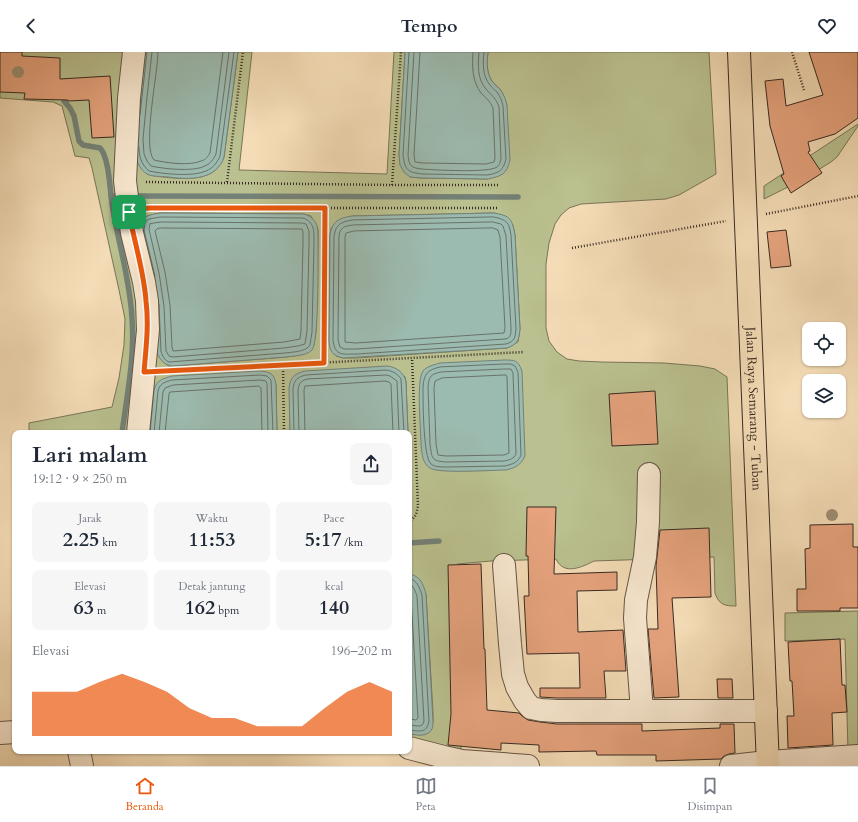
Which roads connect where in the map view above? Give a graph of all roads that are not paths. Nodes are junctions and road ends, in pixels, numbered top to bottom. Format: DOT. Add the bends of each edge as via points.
graph roads {
  1 [pos="134,52"];
  2 [pos="739,52"];
  3 [pos="138,430"];
  4 [pos="649,474"];
  5 [pos="504,565"];
  6 [pos="642,711"];
  7 [pos="766,711"];
  8 [pos="12,732"];
  9 [pos="0,733"];
  10 [pos="412,749"];
  11 [pos="80,754"];
  12 [pos="858,756"];
  13 [pos="768,764"];
  14 [pos="489,765"];
  15 [pos="82,766"];
  16 [pos="528,766"];
  17 [pos="731,766"];
  1 -- 3 [label="street" via="129,98 127,197 132,233 144,282 148,330"];
  2 -- 7 [label="highway, Jalan Raya Semarang - Tuban"];
  4 -- 6 [label="street" via="645,557 635,618"];
  5 -- 6 [label="street" via="513,674 517,688 532,708 557,711"];
  6 -- 7 [label="street"];
  7 -- 13 [label="highway, Jalan Raya Semarang - Tuban"];
  8 -- 9 [label="street"];
  10 -- 14 [label="street"];
  11 -- 15 [label="street"];
  12 -- 13 [label="street"];
  13 -- 17 [label="street"];
  14 -- 16 [label="street"];
}
